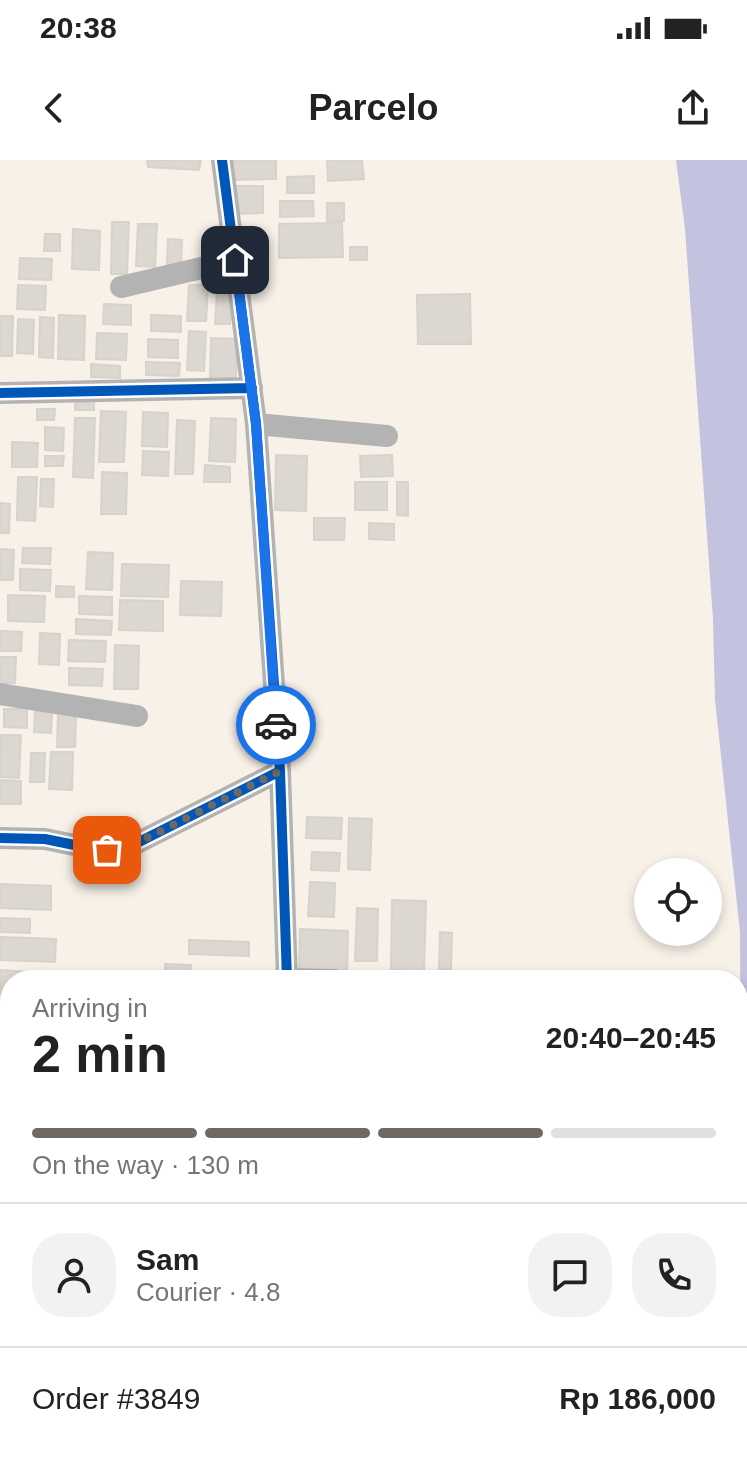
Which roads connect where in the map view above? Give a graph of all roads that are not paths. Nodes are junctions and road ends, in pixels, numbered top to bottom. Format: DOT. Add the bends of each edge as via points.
graph roads {
  1 [pos="222,160"];
  2 [pos="235,260"];
  3 [pos="121,287"];
  4 [pos="252,388"];
  5 [pos="0,393"];
  6 [pos="256,424"];
  7 [pos="387,436"];
  8 [pos="0,694"];
  9 [pos="137,716"];
  10 [pos="280,771"];
  11 [pos="0,838"];
  12 [pos="287,970"];
  1 -- 2 [label="street"];
  2 -- 3 [label="street"];
  2 -- 4 [label="street"];
  4 -- 5 [label="street"];
  4 -- 6 [label="street"];
  6 -- 7 [label="street"];
  6 -- 10 [label="street"];
  8 -- 9 [label="street"];
  10 -- 11 [label="street" via="127,848 99,850 45,839"];
  10 -- 12 [label="street"];
}
